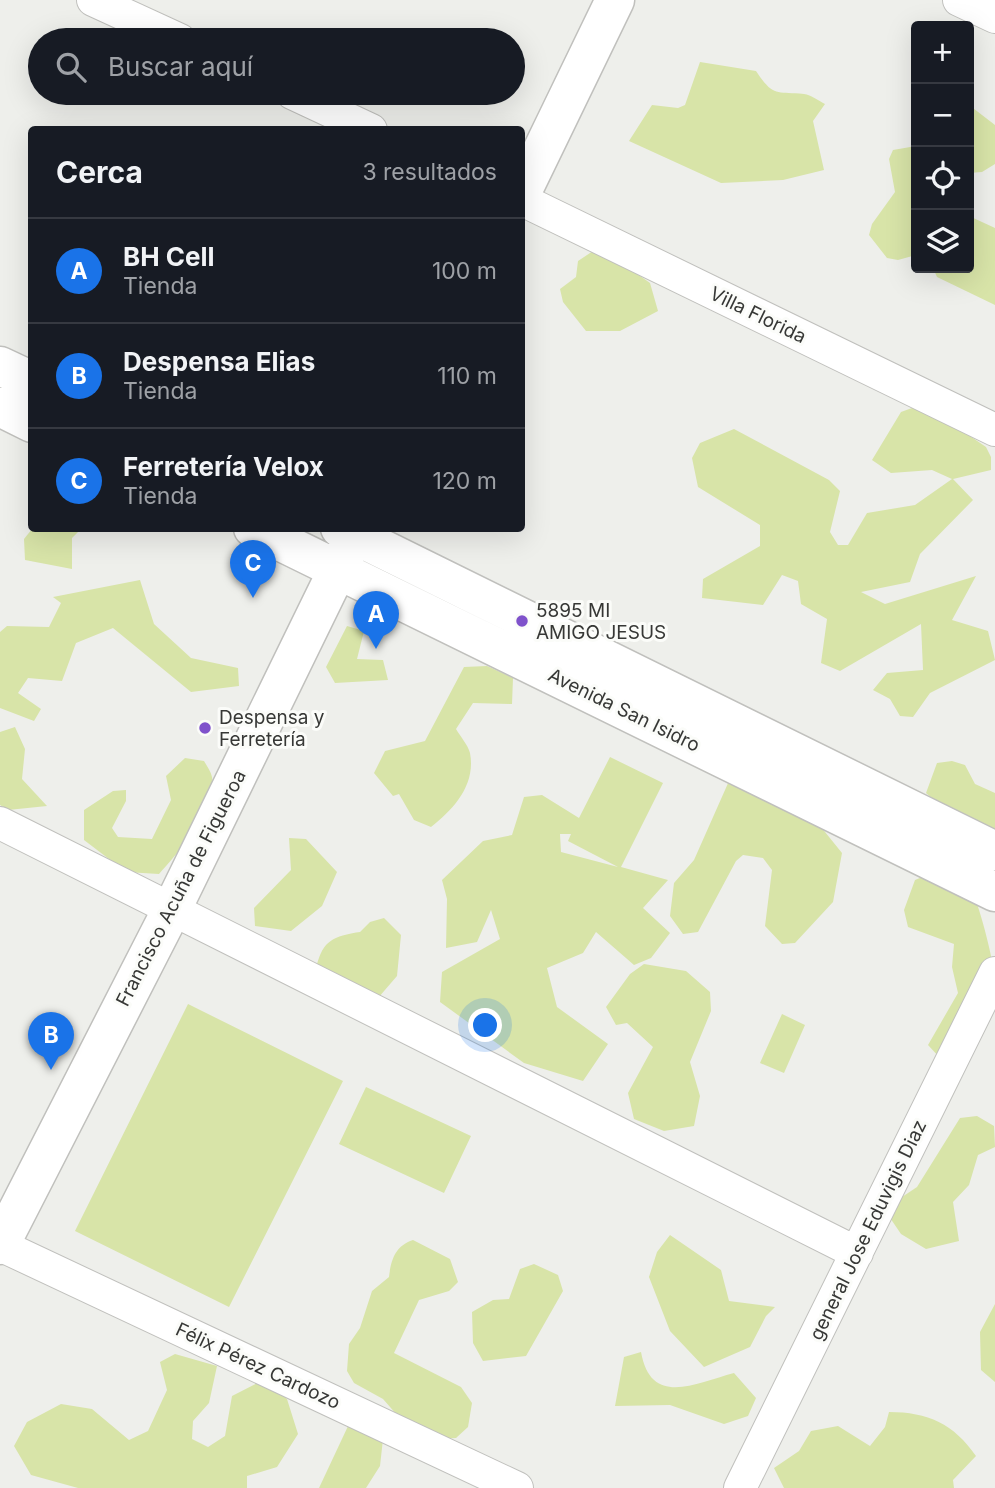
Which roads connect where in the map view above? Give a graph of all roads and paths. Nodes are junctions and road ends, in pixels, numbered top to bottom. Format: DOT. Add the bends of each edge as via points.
graph roads {
  1 [pos="93,0"];
  2 [pos="615,0"];
  3 [pos="959,0"];
  4 [pos="995,18"];
  5 [pos="154,28"];
  6 [pos="318,105"];
  7 [pos="362,126"];
  8 [pos="525,186"];
  9 [pos="525,201"];
  10 [pos="0,366"];
  11 [pos="28,379"];
  12 [pos="0,407"];
  13 [pos="28,421"];
  14 [pos="995,430"];
  15 [pos="261,532"];
  16 [pos="351,532"];
  17 [pos="353,532"];
  18 [pos="339,569"];
  19 [pos="0,823"];
  20 [pos="995,851"];
  21 [pos="995,892"];
  22 [pos="171,911"];
  23 [pos="995,973"];
  24 [pos="0,1245"];
  25 [pos="857,1253"];
  26 [pos="517,1488"];
  27 [pos="740,1488"];
  1 -- 5 [label="street"];
  2 -- 8 [label="main road"];
  3 -- 4 [label="street"];
  6 -- 7 [label="street"];
  9 -- 14 [label="street, Villa Florida"];
  10 -- 11 [label="main road"];
  12 -- 13 [label="main road"];
  15 -- 18 [label="main road, Avenida San Isidro"];
  16 -- 18 [label="main road, Francisco Acuña de Figueroa"];
  17 -- 20 [label="main road, Avenida San Isidro"];
  18 -- 21 [label="main road, Avenida San Isidro"];
  18 -- 22 [label="main road, Francisco Acuña de Figueroa"];
  19 -- 22 [label="street"];
  22 -- 24 [label="main road, Francisco Acuña de Figueroa"];
  22 -- 25 [label="street"];
  23 -- 25 [label="street, general Jose Eduvigis Diaz"];
  24 -- 26 [label="street, Félix Pérez Cardozo"];
  25 -- 27 [label="street, general Jose Eduvigis Diaz"];
}
